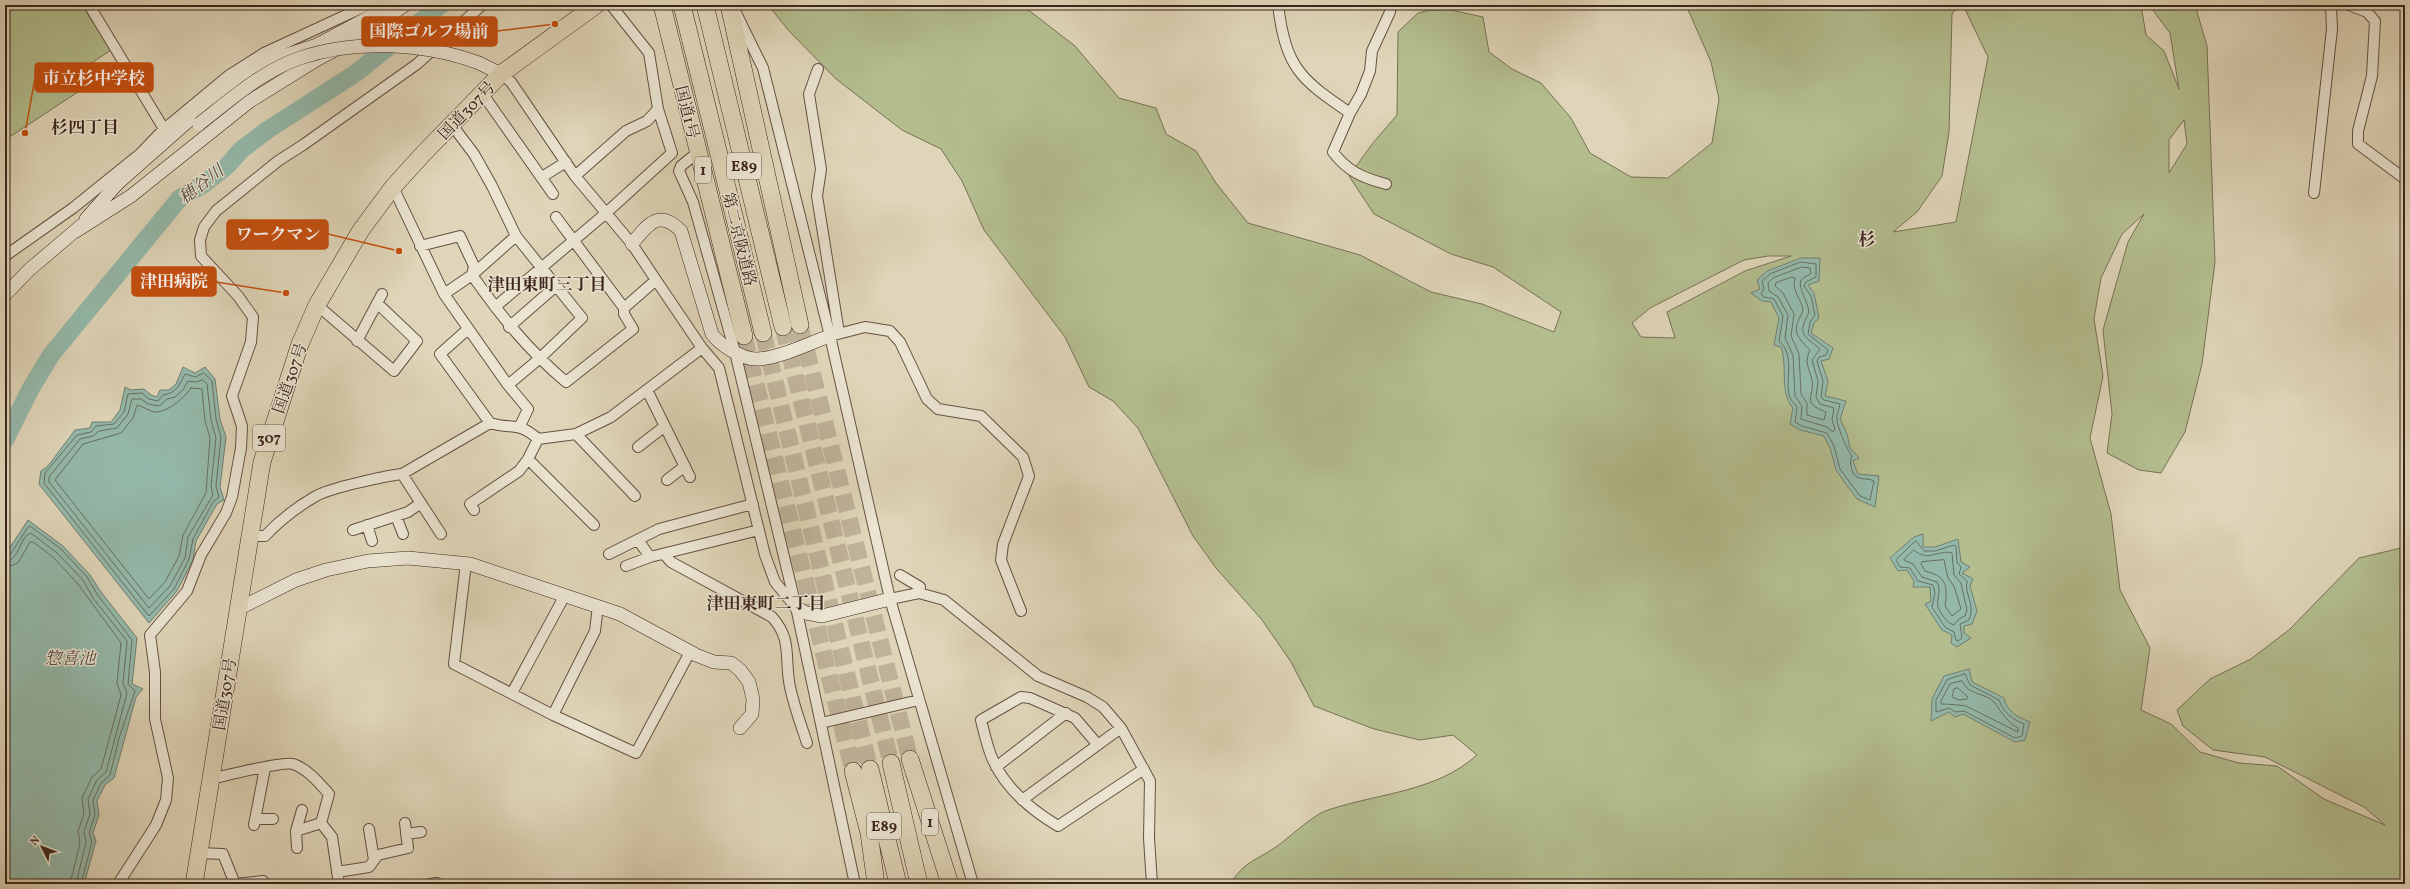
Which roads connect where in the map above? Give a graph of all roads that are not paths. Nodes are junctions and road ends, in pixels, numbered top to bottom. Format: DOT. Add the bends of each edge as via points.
graph roads {
  1 [pos="89,5"];
  2 [pos="368,5"];
  3 [pos="392,5"];
  4 [pos="405,5"];
  5 [pos="482,5"];
  6 [pos="596,5"];
  7 [pos="612,5"];
  8 [pos="662,5"];
  9 [pos="682,5"];
  10 [pos="705,5"];
  11 [pos="730,5"];
  12 [pos="1278,5"];
  13 [pos="1390,5"];
  14 [pos="2331,5"];
  15 [pos="2349,5"];
  16 [pos="818,69"];
  17 [pos="501,74"];
  18 [pos="482,93"];
  19 [pos="658,109"];
  20 [pos="1350,113"];
  21 [pos="452,125"];
  22 [pos="164,129"];
  23 [pos="698,152"];
  24 [pos="566,162"];
  25 [pos="575,176"];
  26 [pos="542,177"];
  27 [pos="2405,178"];
  28 [pos="1386,184"];
  29 [pos="393,187"];
  30 [pos="2314,193"];
  31 [pos="553,194"];
  32 [pos="605,214"];
  33 [pos="556,217"];
  34 [pos="76,231"];
  35 [pos="516,236"];
  36 [pos="572,240"];
  37 [pos="632,244"];
  38 [pos="420,246"];
  39 [pos="5,256"];
  40 [pos="542,268"];
  41 [pos="472,275"];
  42 [pos="656,280"];
  43 [pos="556,286"];
  44 [pos="382,294"];
  45 [pos="444,294"];
  46 [pos="5,295"];
  47 [pos="377,303"];
  48 [pos="318,306"];
  49 [pos="495,307"];
  50 [pos="624,308"];
  51 [pos="800,325"];
  52 [pos="509,327"];
  53 [pos="783,327"];
  54 [pos="468,329"];
  55 [pos="763,333"];
  56 [pos="835,335"];
  57 [pos="744,336"];
  58 [pos="356,341"];
  59 [pos="702,348"];
  60 [pos="736,352"];
  61 [pos="539,359"];
  62 [pos="508,385"];
  63 [pos="647,390"];
  64 [pos="490,423"];
  65 [pos="520,426"];
  66 [pos="665,426"];
  67 [pos="576,434"];
  68 [pos="538,439"];
  69 [pos="638,447"];
  70 [pos="528,459"];
  71 [pos="685,466"];
  72 [pos="402,474"];
  73 [pos="690,477"];
  74 [pos="667,480"];
  75 [pos="635,496"];
  76 [pos="421,503"];
  77 [pos="753,504"];
  78 [pos="474,510"];
  79 [pos="396,516"];
  80 [pos="594,524"];
  81 [pos="367,526"];
  82 [pos="354,530"];
  83 [pos="759,530"];
  84 [pos="403,534"];
  85 [pos="441,534"];
  86 [pos="250,536"];
  87 [pos="638,540"];
  88 [pos="372,541"];
  89 [pos="609,554"];
  90 [pos="664,554"];
  91 [pos="650,557"];
  92 [pos="466,563"];
  93 [pos="626,566"];
  94 [pos="900,575"];
  95 [pos="919,593"];
  96 [pos="565,595"];
  97 [pos="890,599"];
  98 [pos="598,606"];
  99 [pos="796,607"];
  100 [pos="238,609"];
  101 [pos="1022,611"];
  102 [pos="690,652"];
  103 [pos="512,693"];
  104 [pos="919,700"];
  105 [pos="1066,713"];
  106 [pos="553,715"];
  107 [pos="821,724"];
  108 [pos="740,728"];
  109 [pos="1121,728"];
  110 [pos="807,743"];
  111 [pos="1098,745"];
  112 [pos="910,759"];
  113 [pos="890,763"];
  114 [pos="996,767"];
  115 [pos="265,768"];
  116 [pos="870,768"];
  117 [pos="1144,769"];
  118 [pos="853,771"];
  119 [pos="210,779"];
  120 [pos="1022,800"];
  121 [pos="302,810"];
  122 [pos="273,820"];
  123 [pos="321,823"];
  124 [pos="405,823"];
  125 [pos="369,829"];
  126 [pos="296,831"];
  127 [pos="421,832"];
  128 [pos="869,833"];
  129 [pos="406,834"];
  130 [pos="297,848"];
  131 [pos="199,853"];
  132 [pos="374,860"];
  133 [pos="943,862"];
  134 [pos="337,872"];
  135 [pos="263,881"];
  136 [pos="118,884"];
  137 [pos="194,884"];
  138 [pos="235,884"];
  139 [pos="339,884"];
  140 [pos="855,884"];
  141 [pos="876,884"];
  142 [pos="882,884"];
  143 [pos="898,884"];
  144 [pos="919,884"];
  145 [pos="944,884"];
  146 [pos="950,884"];
  147 [pos="973,884"];
  148 [pos="1152,884"];
  1 -- 22 [label="street"];
  2 -- 22 [label="street" via="264,53 228,76"];
  3 -- 34 [label="street" via="317,45 258,64 238,78 118,184"];
  4 -- 34 [label="street" via="360,37 318,59 250,101 131,196"];
  5 -- 136 [label="street" via="417,64 278,160 216,211 204,227 200,240 201,256 238,296 253,317 251,342 232,396 242,426 241,448 232,496 226,513 211,536 187,591 150,635 155,672 155,719 168,778 166,800 156,825"];
  6 -- 17 [label="highway, 国道307号 / 307"];
  7 -- 19 [label="street" via="649,53"];
  8 -- 23 [label="highway, 国道1号 / 1"];
  9 -- 55 [label="highway, 第二京阪道路 / E89"];
  10 -- 53 [label="highway, 第二京阪道路 / E89"];
  11 -- 51 [label="highway"];
  11 -- 56 [label="street" via="763,68"];
  12 -- 20 [label="street" via="1286,47 1301,74 1312,87"];
  13 -- 20 [label="street" via="1390,12 1372,51 1370,71"];
  14 -- 30 [label="street" via="2332,29"];
  15 -- 27 [label="street" via="2367,12 2375,21 2372,76 2358,131 2358,144"];
  16 -- 56 [label="street" via="809,94 821,169 817,196"];
  17 -- 18 [label="highway, 国道307号 / 307"];
  17 -- 24 [label="street" via="511,82"];
  17 -- 34 [label="street, bridge" via="463,57 414,46 332,49 299,58 264,76 198,124"];
  18 -- 21 [label="highway, 国道307号 / 307"];
  18 -- 26 [label="street"];
  19 -- 25 [label="street" via="647,120 626,131"];
  19 -- 32 [label="street" via="672,153"];
  20 -- 28 [label="street" via="1332,152 1354,173"];
  21 -- 29 [label="highway, 国道307号 / 307"];
  21 -- 35 [label="street" via="474,154"];
  22 -- 39 [label="street" via="134,159 73,208"];
  23 -- 57 [label="highway, 国道1号 / 1"];
  23 -- 60 [label="street" via="678,171 693,202"];
  24 -- 25 [label="street"];
  24 -- 26 [label="street"];
  25 -- 32 [label="street"];
  26 -- 31 [label="street"];
  29 -- 38 [label="street"];
  29 -- 48 [label="highway, 国道307号 / 307" via="361,230"];
  32 -- 36 [label="street"];
  32 -- 37 [label="street"];
  33 -- 36 [label="street"];
  34 -- 46 [label="street" via="29,270"];
  35 -- 40 [label="street"];
  35 -- 41 [label="street"];
  36 -- 40 [label="street"];
  36 -- 50 [label="street"];
  37 -- 42 [label="street"];
  37 -- 60 [label="street" via="645,227 656,220 672,222 681,231 712,334 719,344"];
  38 -- 41 [label="street" via="460,236 474,266"];
  38 -- 45 [label="street"];
  40 -- 43 [label="street"];
  40 -- 49 [label="street"];
  41 -- 45 [label="street"];
  41 -- 49 [label="street"];
  42 -- 50 [label="street"];
  42 -- 59 [label="street"];
  43 -- 52 [label="street"];
  43 -- 61 [label="street" via="582,318"];
  44 -- 47 [label="street"];
  45 -- 54 [label="street"];
  47 -- 58 [label="street"];
  47 -- 58 [label="street" via="417,341 394,371"];
  48 -- 58 [label="street"];
  48 -- 86 [label="highway, 国道307号 / 307" via="300,344 262,462"];
  49 -- 52 [label="street"];
  50 -- 61 [label="street" via="624,314 633,329 566,382"];
  52 -- 61 [label="street"];
  54 -- 62 [label="street"];
  54 -- 64 [label="street" via="440,354"];
  56 -- 60 [label="street" via="755,359"];
  56 -- 97 [label="street"];
  56 -- 101 [label="street" via="865,328 890,331 900,342 926,398 938,408 981,416 1023,457 1029,476 1003,544 1001,560"];
  59 -- 63 [label="street"];
  59 -- 77 [label="street" via="720,368"];
  60 -- 99 [label="street"];
  61 -- 62 [label="street"];
  62 -- 65 [label="street" via="528,409"];
  63 -- 66 [label="street"];
  63 -- 67 [label="street" via="611,417"];
  64 -- 65 [label="street"];
  64 -- 72 [label="street"];
  65 -- 68 [label="street"];
  66 -- 69 [label="street"];
  66 -- 71 [label="street"];
  67 -- 68 [label="street"];
  67 -- 75 [label="street"];
  68 -- 70 [label="street"];
  70 -- 78 [label="street" via="519,471 470,504"];
  70 -- 80 [label="street"];
  71 -- 73 [label="street"];
  71 -- 74 [label="street"];
  72 -- 76 [label="street"];
  72 -- 86 [label="street" via="389,475 317,495 278,521 265,536"];
  76 -- 79 [label="street"];
  76 -- 85 [label="street"];
  77 -- 83 [label="street"];
  77 -- 87 [label="street" via="659,529"];
  79 -- 81 [label="street"];
  79 -- 84 [label="street"];
  81 -- 82 [label="street"];
  81 -- 88 [label="street"];
  83 -- 90 [label="street"];
  83 -- 99 [label="street" via="775,582"];
  86 -- 100 [label="highway, 国道307号 / 307"];
  87 -- 89 [label="street"];
  87 -- 91 [label="street"];
  90 -- 91 [label="street"];
  90 -- 110 [label="street" via="671,562 772,617 782,628 786,641 790,686"];
  91 -- 93 [label="street"];
  92 -- 96 [label="street"];
  92 -- 100 [label="street" via="408,558 368,561 326,570 296,580"];
  92 -- 103 [label="street" via="454,664"];
  94 -- 95 [label="street" via="920,587"];
  95 -- 97 [label="street"];
  95 -- 109 [label="street" via="944,600 1038,676 1087,697 1103,707"];
  96 -- 98 [label="street"];
  96 -- 103 [label="street"];
  97 -- 99 [label="street" via="822,616 806,613"];
  97 -- 104 [label="street"];
  98 -- 102 [label="street" via="620,614"];
  98 -- 106 [label="street" via="595,631"];
  99 -- 107 [label="street"];
  100 -- 119 [label="highway, 国道307号 / 307"];
  102 -- 106 [label="street" via="636,753"];
  102 -- 108 [label="street" via="714,662 731,663 749,682 753,699 752,714"];
  103 -- 106 [label="street"];
  104 -- 107 [label="street"];
  104 -- 147 [label="street"];
  105 -- 111 [label="street" via="1075,718"];
  105 -- 114 [label="street"];
  105 -- 114 [label="street" via="1021,696 981,720"];
  107 -- 140 [label="street"];
  109 -- 111 [label="street"];
  109 -- 117 [label="street"];
  111 -- 120 [label="street"];
  112 -- 133 [label="highway, 1"];
  113 -- 144 [label="highway, E89"];
  114 -- 120 [label="street"];
  115 -- 119 [label="street"];
  115 -- 122 [label="street" via="255,822"];
  115 -- 123 [label="street" via="293,764 312,776 329,794"];
  116 -- 143 [label="highway, E89"];
  117 -- 120 [label="street" via="1058,826 1032,810"];
  117 -- 148 [label="street" via="1150,781 1149,838"];
  118 -- 128 [label="highway"];
  119 -- 131 [label="highway, 国道307号 / 307"];
  121 -- 126 [label="street"];
  123 -- 126 [label="street"];
  123 -- 134 [label="street" via="332,838"];
  124 -- 129 [label="street"];
  125 -- 132 [label="street"];
  126 -- 130 [label="street"];
  127 -- 129 [label="street"];
  128 -- 141 [label="highway"];
  128 -- 142 [label="highway"];
  129 -- 132 [label="street" via="408,848 378,855"];
  131 -- 137 [label="highway, 国道307号 / 307"];
  131 -- 138 [label="street" via="224,854"];
  132 -- 134 [label="street" via="369,867"];
  133 -- 145 [label="highway"];
  133 -- 146 [label="highway, 1"];
  134 -- 139 [label="street"];
  135 -- 138 [label="street"];
}
